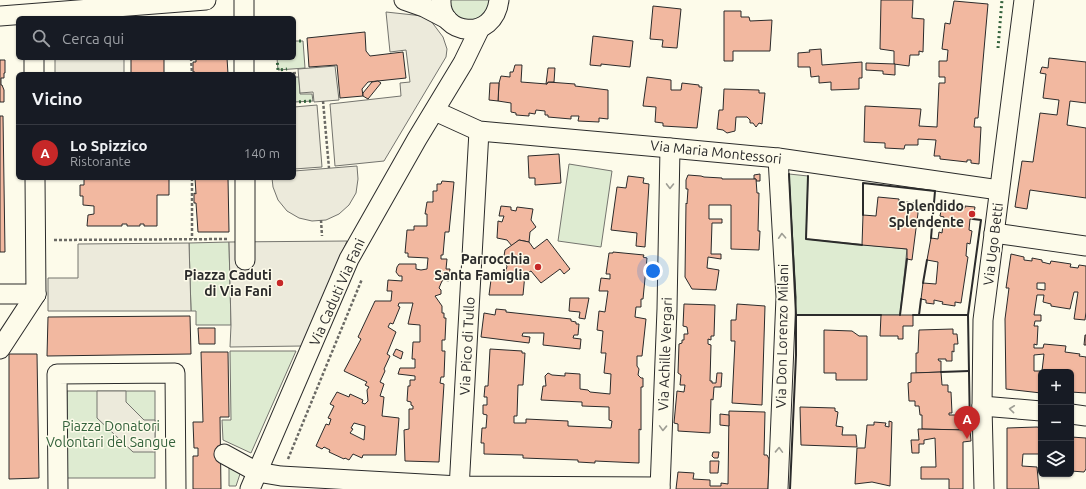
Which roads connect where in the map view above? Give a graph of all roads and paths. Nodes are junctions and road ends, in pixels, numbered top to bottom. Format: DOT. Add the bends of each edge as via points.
graph roads {
  1 [pos="206,0"];
  2 [pos="244,0"];
  3 [pos="404,0"];
  4 [pos="441,0"];
  5 [pos="499,0"];
  6 [pos="1024,0"];
  7 [pos="0,16"];
  8 [pos="34,16"];
  9 [pos="244,16"];
  10 [pos="450,22"];
  11 [pos="480,28"];
  12 [pos="34,60"];
  13 [pos="192,60"];
  14 [pos="244,60"];
  15 [pos="464,63"];
  16 [pos="34,72"];
  17 [pos="192,72"];
  18 [pos="244,72"];
  19 [pos="323,101"];
  20 [pos="435,111"];
  21 [pos="479,131"];
  22 [pos="670,148"];
  23 [pos="778,158"];
  24 [pos="329,168"];
  25 [pos="35,180"];
  26 [pos="192,180"];
  27 [pos="245,180"];
  28 [pos="999,190"];
  29 [pos="322,220"];
  30 [pos="994,233"];
  31 [pos="322,236"];
  32 [pos="245,238"];
  33 [pos="192,239"];
  34 [pos="50,240"];
  35 [pos="1086,246"];
  36 [pos="245,260"];
  37 [pos="362,278"];
  38 [pos="0,294"];
  39 [pos="36,294"];
  40 [pos="0,350"];
  41 [pos="982,406"];
  42 [pos="1038,411"];
  43 [pos="1074,414"];
  44 [pos="1086,416"];
  45 [pos="224,454"];
  46 [pos="281,476"];
  47 [pos="254,480"];
  48 [pos="459,487"];
  49 [pos="660,488"];
  50 [pos="58,489"];
  51 [pos="176,489"];
  52 [pos="778,489"];
  53 [pos="984,489"];
  1 -- 8 [label="street"];
  2 -- 9 [label="street"];
  3 -- 10 [label="street" via="424,7"];
  4 -- 10 [label="street" via="443,12"];
  5 -- 11 [label="street" via="494,17"];
  6 -- 28 [label="street, Via Ugo Betti"];
  7 -- 8 [label="street"];
  10 -- 11 [label="street" via="467,29"];
  10 -- 15 [label="street"];
  11 -- 15 [label="street, Via Caduti Via Fani"];
  12 -- 16 [label="street"];
  13 -- 17 [label="path"];
  14 -- 18 [label="street"];
  15 -- 20 [label="street, Via Caduti Via Fani"];
  19 -- 24 [label="path"];
  20 -- 21 [label="street, Via Maria Montessori"];
  20 -- 47 [label="street, Via Caduti Via Fani" via="349,259"];
  21 -- 22 [label="street, Via Maria Montessori"];
  21 -- 48 [label="street, Via Pico di Tullo"];
  22 -- 23 [label="street, Via Maria Montessori"];
  22 -- 49 [label="street, Via Achille Vergari, one-way"];
  23 -- 28 [label="street, Via Maria Montessori"];
  52 -- 23 [label="street, Via Don Lorenzo Milani, one-way" via="786,297"];
  25 -- 39 [label="street"];
  26 -- 33 [label="path"];
  27 -- 32 [label="street"];
  28 -- 30 [label="street, Via Ugo Betti"];
  29 -- 31 [label="path"];
  30 -- 35 [label="street"];
  30 -- 41 [label="street, Via Ugo Betti" via="983,320"];
  32 -- 33 [label="path"];
  32 -- 36 [label="street"];
  33 -- 34 [label="path"];
  37 -- 46 [label="path"];
  38 -- 39 [label="street"];
  39 -- 40 [label="street"];
  42 -- 41 [label="street, one-way"];
  41 -- 53 [label="street, Via Ugo Betti"];
  43 -- 44 [label="street"];
  45 -- 47 [label="street"];
  46 -- 47 [label="street"];
  46 -- 48 [label="street"];
  48 -- 49 [label="street"];
  50 -- 51 [label="street" via="57,374 167,373 175,373"];
}
